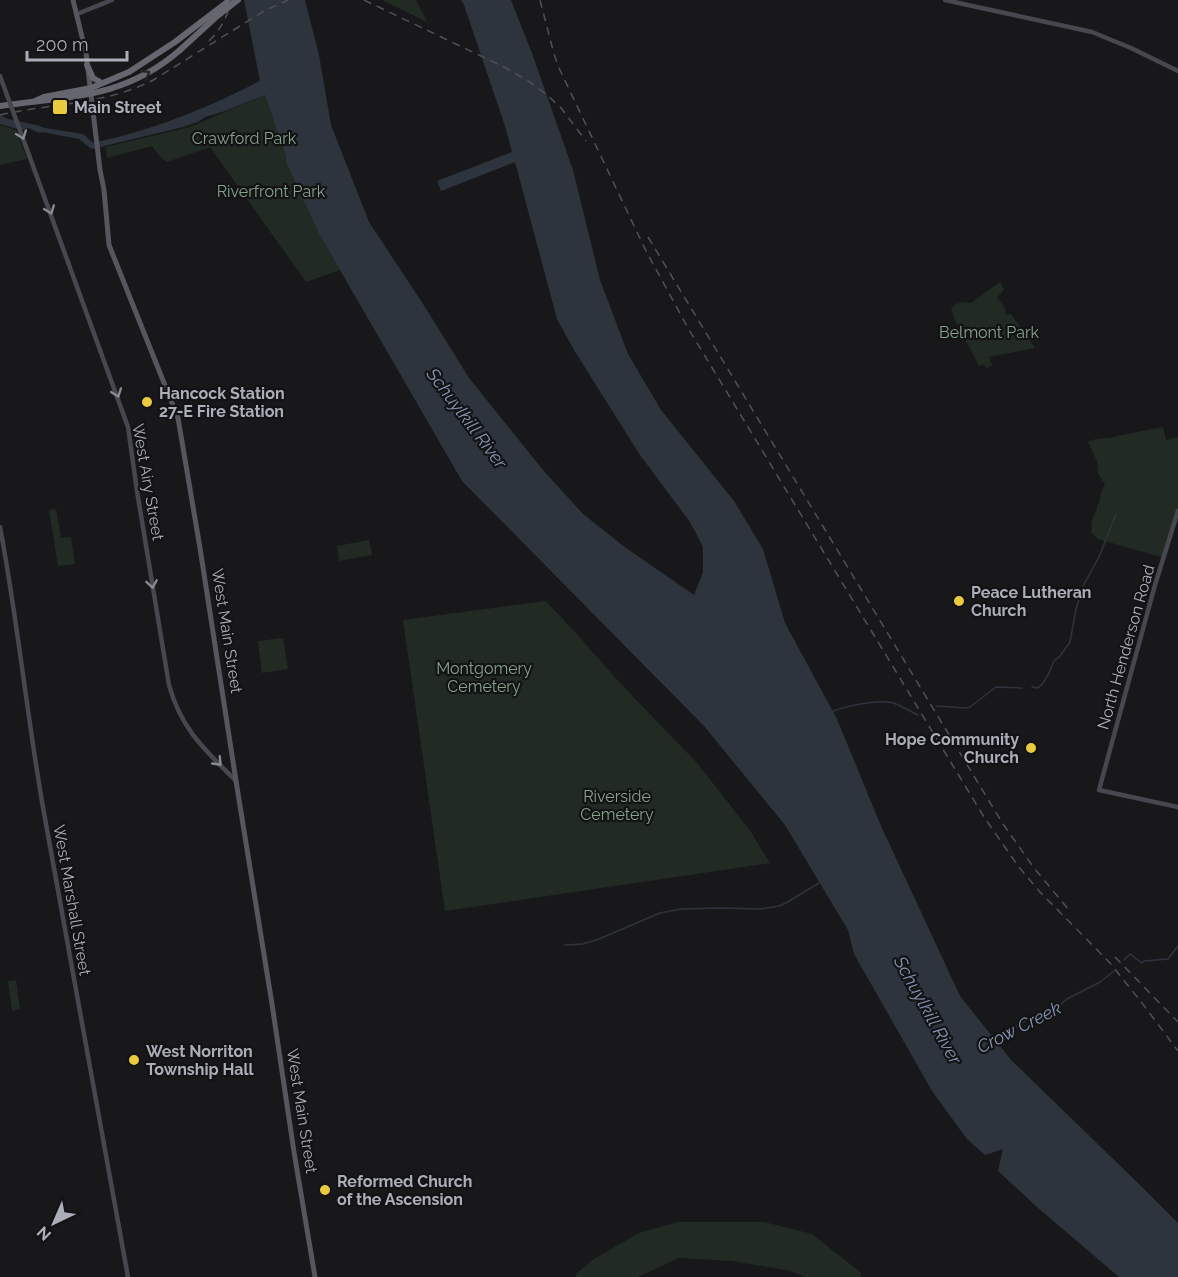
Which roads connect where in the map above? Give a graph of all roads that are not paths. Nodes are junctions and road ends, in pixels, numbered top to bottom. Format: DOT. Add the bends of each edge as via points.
graph roads {
  1 [pos="73,0"];
  2 [pos="112,0"];
  3 [pos="230,0"];
  4 [pos="238,0"];
  5 [pos="945,0"];
  6 [pos="77,14"];
  7 [pos="87,65"];
  8 [pos="1178,71"];
  9 [pos="0,76"];
  10 [pos="102,83"];
  11 [pos="91,91"];
  12 [pos="0,96"];
  13 [pos="1,106"];
  14 [pos="1178,511"];
  15 [pos="0,527"];
  16 [pos="236,781"];
  17 [pos="1178,807"];
  18 [pos="129,1277"];
  19 [pos="315,1277"];
  1 -- 6 [label="main road, West Main Street"];
  2 -- 6 [label="street"];
  3 -- 10 [label="highway" via="129,72"];
  11 -- 4 [label="highway, one-way, bridge" via="121,86 159,66"];
  5 -- 8 [label="street" via="1092,32"];
  6 -- 7 [label="main road, West Main Street"];
  7 -- 10 [label="highway" via="93,78"];
  7 -- 11 [label="main road, West Main Street"];
  9 -- 16 [label="street, West Airy Street, one-way, bridge" via="128,427 174,702 194,737"];
  10 -- 11 [label="highway"];
  11 -- 13 [label="highway" via="45,102"];
  11 -- 16 [label="main road, West Main Street" via="109,244 178,418"];
  12 -- 13 [label="highway"];
  14 -- 17 [label="street, North Henderson Road" via="1099,790"];
  15 -- 18 [label="street, West Marshall Street" via="44,812"];
  16 -- 19 [label="main road, West Main Street"];
}
